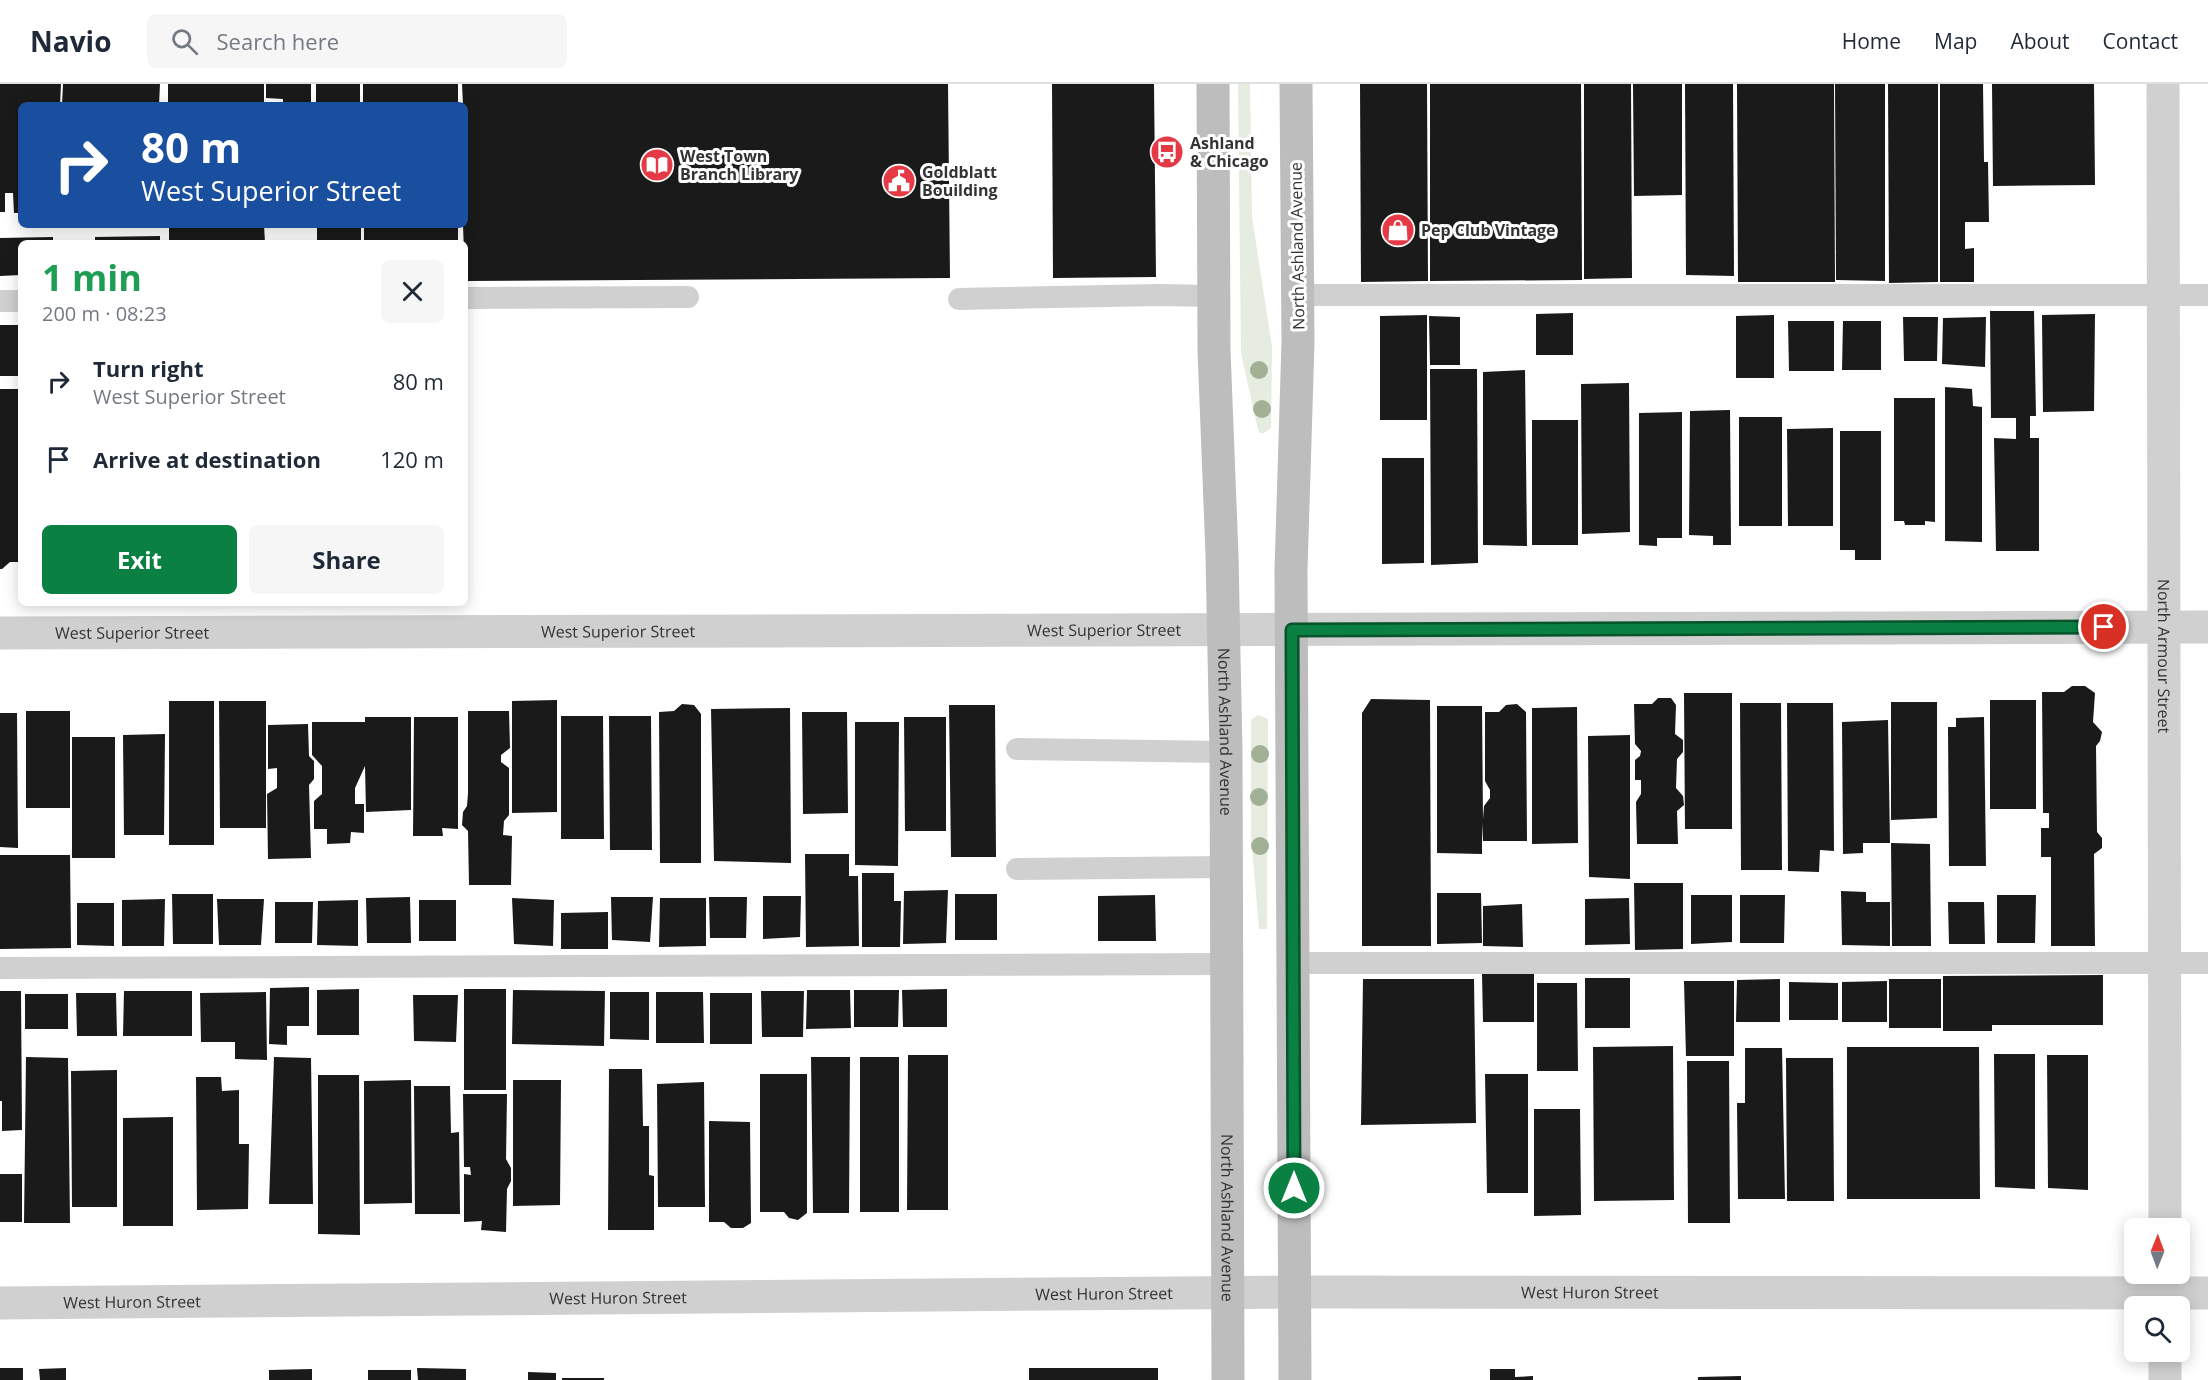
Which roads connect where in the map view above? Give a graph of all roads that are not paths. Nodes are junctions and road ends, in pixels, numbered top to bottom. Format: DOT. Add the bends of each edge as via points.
graph roads {
  1 [pos="1213,84"];
  2 [pos="1296,84"];
  3 [pos="2163,84"];
  4 [pos="1297,295"];
  5 [pos="2163,295"];
  6 [pos="2208,295"];
  7 [pos="1214,296"];
  8 [pos="688,297"];
  9 [pos="468,298"];
  10 [pos="959,299"];
  11 [pos="0,301"];
  12 [pos="18,301"];
  13 [pos="2164,627"];
  14 [pos="2208,627"];
  15 [pos="1224,629"];
  16 [pos="1292,630"];
  17 [pos="0,633"];
  18 [pos="1017,749"];
  19 [pos="1226,752"];
  20 [pos="1226,867"];
  21 [pos="1017,869"];
  22 [pos="2165,962"];
  23 [pos="1293,963"];
  24 [pos="2208,963"];
  25 [pos="1227,964"];
  26 [pos="0,968"];
  27 [pos="2165,1218"];
  28 [pos="2165,1291"];
  29 [pos="1228,1292"];
  30 [pos="1294,1292"];
  31 [pos="2208,1293"];
  32 [pos="0,1303"];
  33 [pos="2165,1362"];
  34 [pos="1228,1380"];
  35 [pos="1295,1380"];
  36 [pos="2165,1380"];
  1 -- 7 [label="main road, North Ashland Avenue"];
  2 -- 4 [label="main road, North Ashland Avenue"];
  3 -- 5 [label="street, North Armour Street"];
  4 -- 5 [label="lane"];
  4 -- 16 [label="main road, North Ashland Avenue"];
  5 -- 6 [label="lane"];
  5 -- 13 [label="street, North Armour Street"];
  7 -- 10 [label="lane"];
  7 -- 15 [label="main road, North Ashland Avenue"];
  8 -- 9 [label="lane"];
  11 -- 12 [label="lane"];
  13 -- 14 [label="street, West Superior Street"];
  13 -- 16 [label="street, West Superior Street"];
  13 -- 22 [label="street, North Armour Street"];
  15 -- 16 [label="street, West Superior Street"];
  15 -- 17 [label="street, West Superior Street"];
  15 -- 19 [label="main road, North Ashland Avenue"];
  16 -- 23 [label="main road, North Ashland Avenue"];
  18 -- 19 [label="lane"];
  19 -- 20 [label="main road, North Ashland Avenue"];
  20 -- 21 [label="lane"];
  20 -- 25 [label="main road, North Ashland Avenue"];
  22 -- 23 [label="lane"];
  22 -- 24 [label="lane"];
  22 -- 27 [label="street, North Armour Street"];
  23 -- 30 [label="main road, North Ashland Avenue"];
  25 -- 26 [label="lane"];
  25 -- 29 [label="main road, North Ashland Avenue"];
  28 -- 30 [label="street, West Huron Street"];
  28 -- 31 [label="street, West Huron Street"];
  29 -- 30 [label="street, West Huron Street"];
  29 -- 32 [label="street, West Huron Street"];
  29 -- 34 [label="main road, North Ashland Avenue"];
  30 -- 35 [label="main road, North Ashland Avenue"];
  33 -- 36 [label="street"];
}
